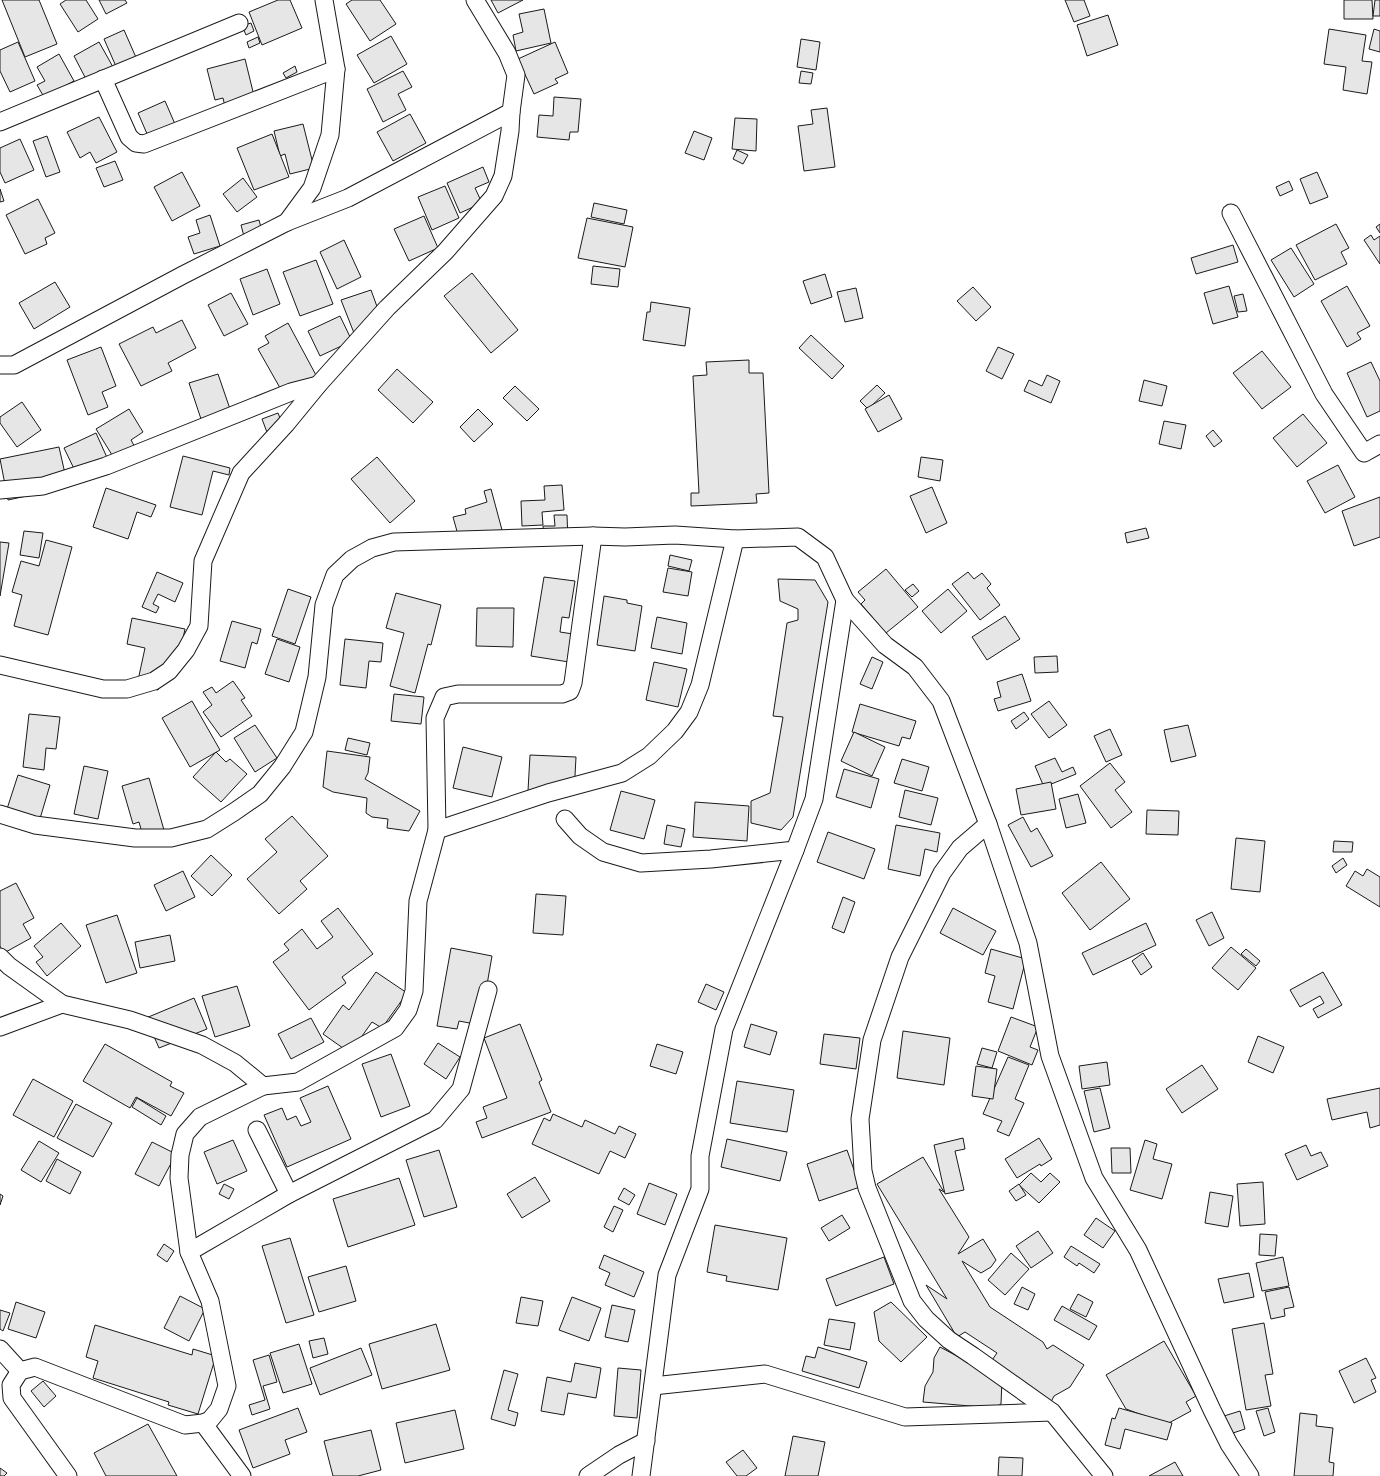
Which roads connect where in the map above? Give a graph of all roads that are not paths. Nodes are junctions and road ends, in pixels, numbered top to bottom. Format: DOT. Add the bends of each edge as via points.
graph roads {
  1 [pos="324,0"];
  2 [pos="475,0"];
  3 [pos="239,23"];
  4 [pos="336,69"];
  5 [pos="103,79"];
  6 [pos="511,112"];
  7 [pos="0,122"];
  8 [pos="1231,213"];
  9 [pos="287,222"];
  10 [pos="0,365"];
  11 [pos="318,385"];
  12 [pos="1380,444"];
  13 [pos="0,490"];
  14 [pos="593,536"];
  15 [pos="735,539"];
  16 [pos="845,600"];
  17 [pos="0,665"];
  18 [pos="0,814"];
  19 [pos="565,819"];
  20 [pos="988,824"];
  21 [pos="437,830"];
  22 [pos="794,850"];
  23 [pos="0,957"];
  24 [pos="488,990"];
  25 [pos="62,1004"];
  26 [pos="0,1027"];
  27 [pos="263,1086"];
  28 [pos="257,1130"];
  29 [pos="289,1194"];
  30 [pos="189,1252"];
  31 [pos="0,1349"];
  32 [pos="20,1371"];
  33 [pos="653,1386"];
  34 [pos="1052,1412"];
  35 [pos="204,1424"];
  36 [pos="646,1441"];
  37 [pos="68,1476"];
  38 [pos="242,1476"];
  39 [pos="588,1476"];
  40 [pos="642,1476"];
  41 [pos="1104,1476"];
  42 [pos="1250,1476"];
  1 -- 4 [label="street"];
  2 -- 6 [label="street" via="507,53 516,75"];
  3 -- 5 [label="street"];
  4 -- 5 [label="street" via="144,144 136,143 129,136"];
  4 -- 9 [label="street" via="330,135 312,188"];
  5 -- 7 [label="street"];
  6 -- 9 [label="street" via="348,198"];
  6 -- 11 [label="street" via="502,176 494,196 446,252 387,308"];
  8 -- 12 [label="street" via="1324,394 1364,453"];
  9 -- 10 [label="street" via="14,365"];
  11 -- 13 [label="street" via="291,392 99,468 44,486"];
  11 -- 17 [label="street" via="241,473 203,561 199,626 186,650 169,671 154,681 127,689 102,689"];
  14 -- 15 [label="street" via="675,535"];
  14 -- 18 [label="street" via="394,542 372,548 352,559 335,575 324,605 317,677 304,732 282,767 260,794 207,829 171,838 135,838 35,825"];
  14 -- 21 [label="street" via="570,691 562,694 458,694 444,697 435,718"];
  15 -- 16 [label="street" via="798,537 826,557"];
  15 -- 21 [label="street" via="700,685 690,712 675,731 654,751 622,773 548,793"];
  16 -- 20 [label="street" via="885,644 915,667 941,701"];
  16 -- 22 [label="street" via="814,799"];
  19 -- 22 [label="street" via="580,836 603,852 641,863"];
  20 -- 34 [label="street" via="960,848 942,873 900,957 872,1040 860,1120 862,1171 912,1301 926,1319 949,1340"];
  20 -- 42 [label="street" via="1028,943 1050,1056 1094,1178 1138,1250 1229,1444"];
  21 -- 27 [label="street" via="418,902 414,991 408,1010 395,1028 298,1082"];
  22 -- 33 [label="street" via="724,1028 700,1156 700,1190 667,1275"];
  23 -- 25 [label="street"];
  24 -- 29 [label="street" via="461,1089 435,1120"];
  25 -- 26 [label="street"];
  25 -- 27 [label="street" via="130,1020 202,1046 235,1063"];
  27 -- 30 [label="street" via="200,1117 185,1134 180,1155 179,1178"];
  28 -- 29 [label="street"];
  29 -- 30 [label="street"];
  30 -- 35 [label="street" via="210,1301 227,1386 219,1409"];
  31 -- 32 [label="street"];
  32 -- 35 [label="street" via="35,1367 185,1425"];
  32 -- 37 [label="street" via="11,1385 12,1398"];
  33 -- 34 [label="street" via="765,1374 905,1417"];
  33 -- 36 [label="street"];
  34 -- 41 [label="street"];
  35 -- 38 [label="street"];
  36 -- 39 [label="street"];
  36 -- 40 [label="street"];
}
